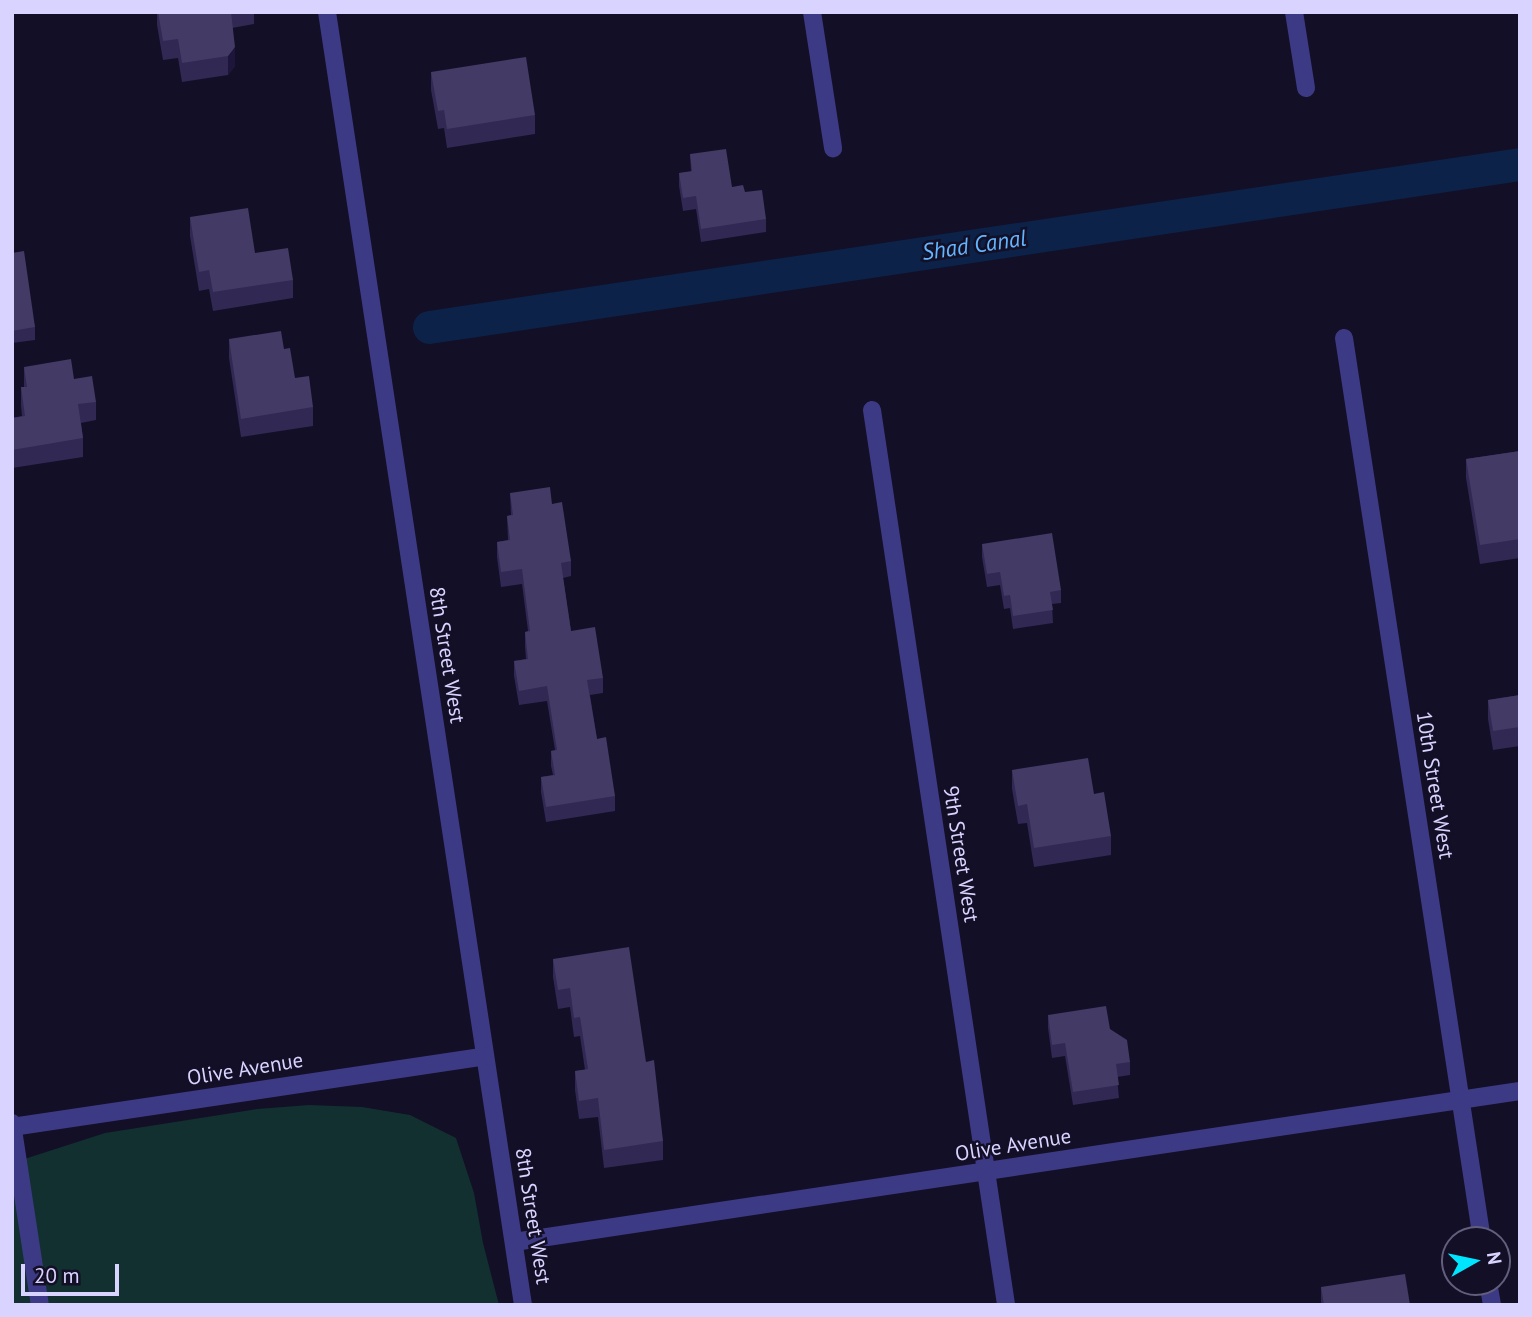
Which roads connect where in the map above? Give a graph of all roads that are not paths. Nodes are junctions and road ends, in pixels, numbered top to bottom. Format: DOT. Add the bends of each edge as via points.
graph roads {
  1 [pos="327,12"];
  2 [pos="812,12"];
  3 [pos="1294,12"];
  4 [pos="1306,88"];
  5 [pos="833,148"];
  6 [pos="1344,338"];
  7 [pos="872,410"];
  8 [pos="485,1056"];
  9 [pos="1520,1091"];
  10 [pos="1461,1100"];
  11 [pos="12,1126"];
  12 [pos="986,1172"];
  13 [pos="1480,1226"];
  14 [pos="514,1242"];
  15 [pos="40,1305"];
  16 [pos="523,1305"];
  17 [pos="1006,1305"];
  1 -- 8 [label="street, 8th Street West"];
  2 -- 5 [label="street"];
  3 -- 4 [label="street"];
  6 -- 10 [label="street, 10th Street West"];
  7 -- 12 [label="street, 9th Street West"];
  8 -- 11 [label="street, Olive Avenue"];
  8 -- 14 [label="street, 8th Street West"];
  9 -- 10 [label="street, Olive Avenue"];
  10 -- 12 [label="street, Olive Avenue"];
  10 -- 13 [label="street, 10th Street West"];
  11 -- 15 [label="street"];
  12 -- 14 [label="street, Olive Avenue"];
  12 -- 17 [label="street, 9th Street West"];
  14 -- 16 [label="street, 8th Street West"];
}
